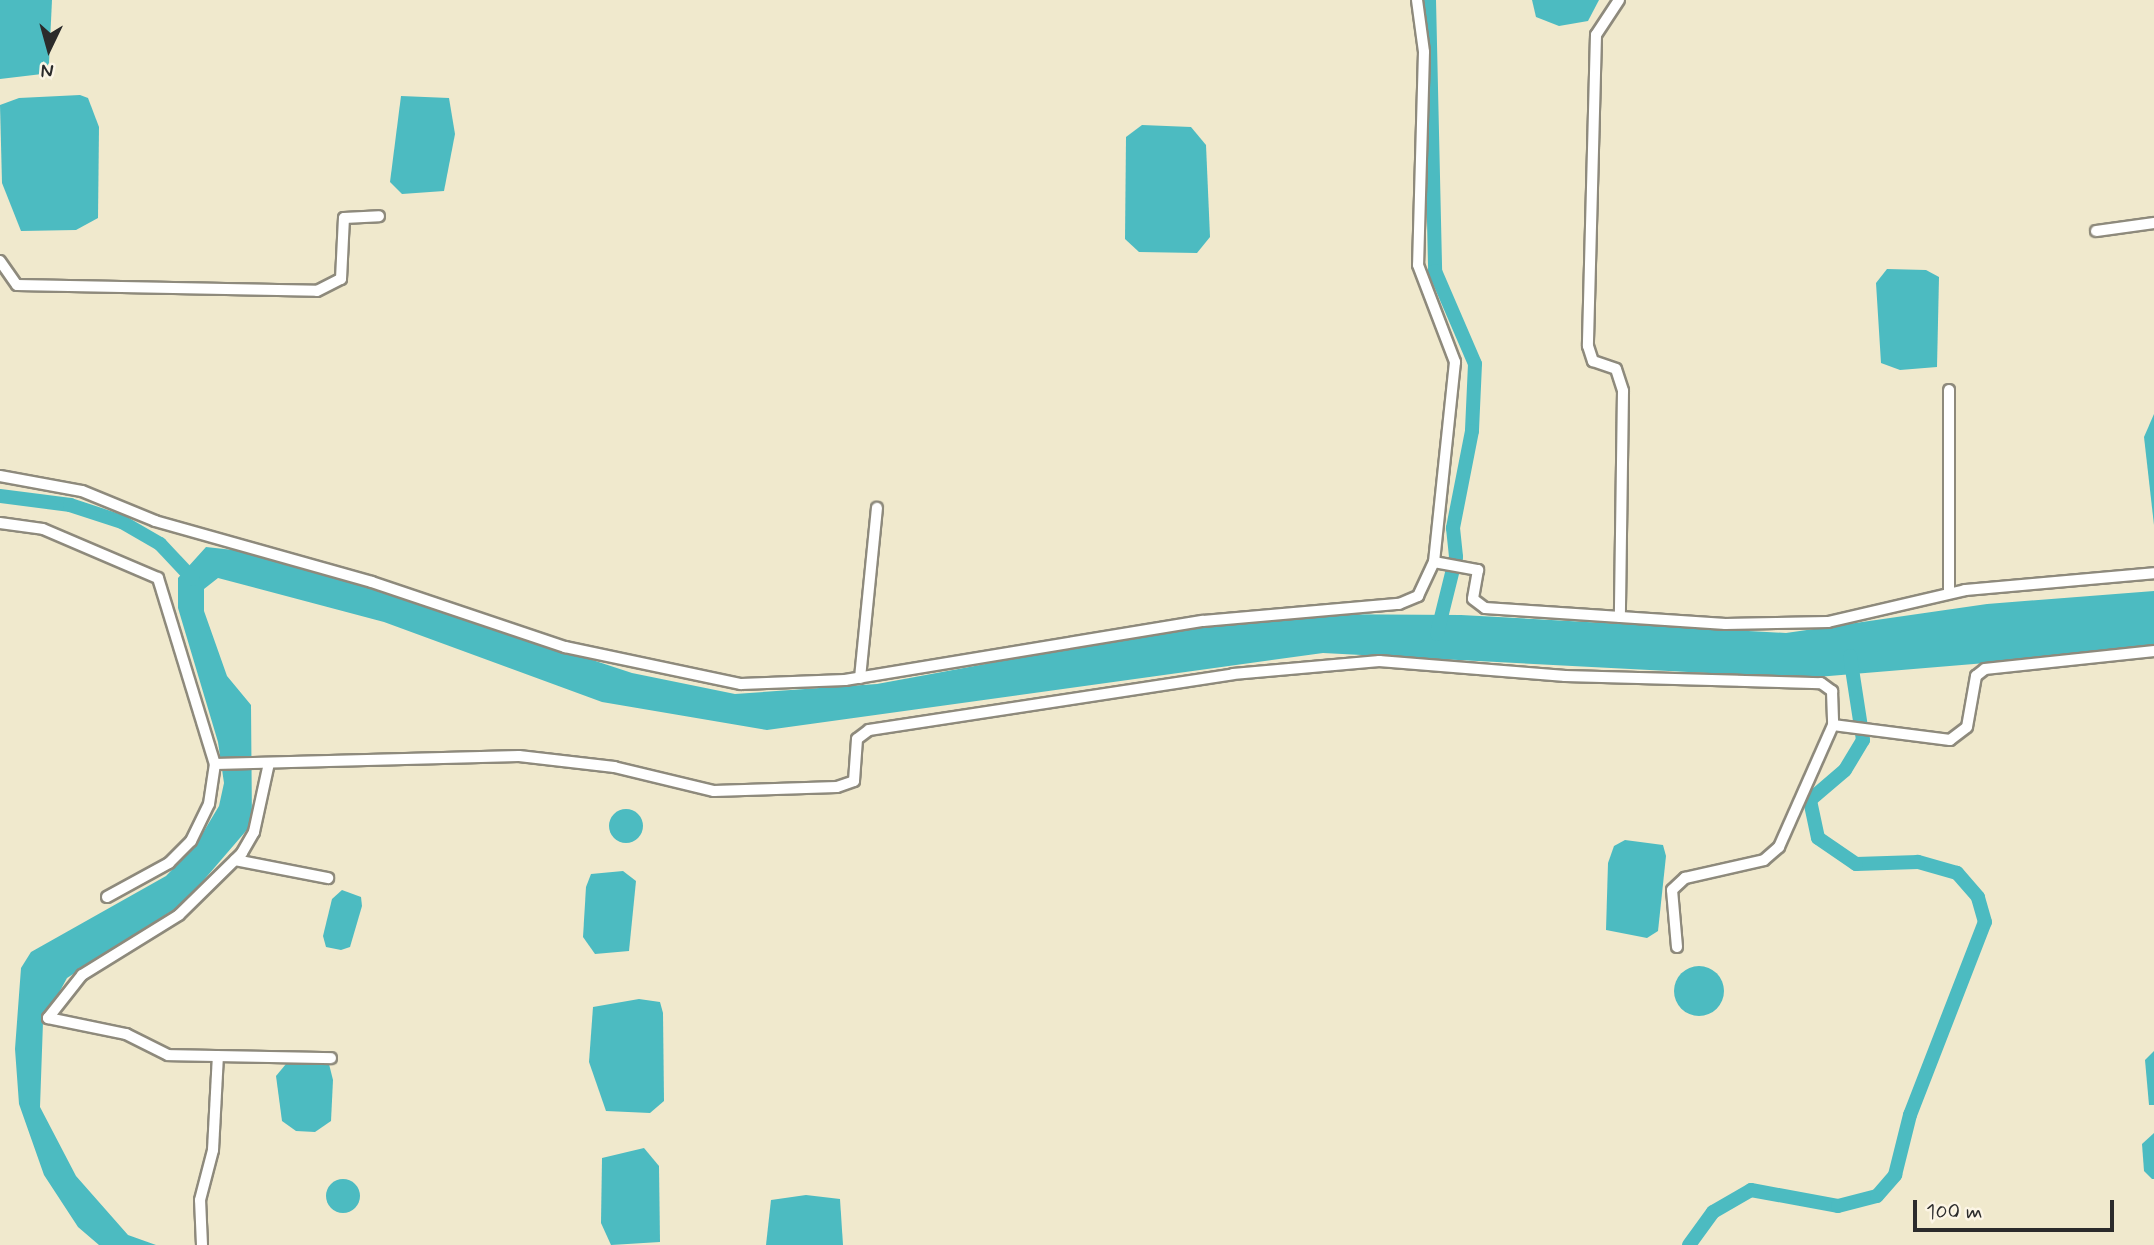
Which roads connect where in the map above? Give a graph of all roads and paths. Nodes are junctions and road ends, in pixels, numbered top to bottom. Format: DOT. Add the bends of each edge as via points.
graph roads {
  1 [pos="1417,0"];
  2 [pos="1619,0"];
  3 [pos="379,216"];
  4 [pos="2154,223"];
  5 [pos="2096,232"];
  6 [pos="0,261"];
  7 [pos="1949,390"];
  8 [pos="0,476"];
  9 [pos="877,508"];
  10 [pos="0,523"];
  11 [pos="1437,562"];
  12 [pos="2154,573"];
  13 [pos="1949,593"];
  14 [pos="1620,617"];
  15 [pos="2154,651"];
  16 [pos="860,678"];
  17 [pos="1838,725"];
  18 [pos="220,764"];
  19 [pos="264,764"];
  20 [pos="235,860"];
  21 [pos="328,878"];
  22 [pos="107,897"];
  23 [pos="1677,947"];
  24 [pos="218,1056"];
  25 [pos="331,1058"];
  26 [pos="202,1245"];
  1 -- 11 [label="street" via="1424,52 1418,265 1455,362"];
  2 -- 14 [label="street" via="1597,35 1588,346 1593,361 1616,369 1623,391"];
  3 -- 6 [label="street" via="344,218 341,279 317,291 17,285"];
  4 -- 5 [label="street"];
  7 -- 13 [label="street"];
  8 -- 16 [label="street" via="82,491 180,529 372,582 603,657 741,684"];
  9 -- 16 [label="street"];
  10 -- 18 [label="street" via="43,529 159,578"];
  11 -- 14 [label="street" via="1478,569 1473,599 1485,608"];
  11 -- 16 [label="street" via="1418,596 1399,604 1203,621"];
  12 -- 13 [label="street"];
  13 -- 14 [label="street" via="1828,622"];
  15 -- 17 [label="street" via="1993,667 1976,676 1967,727 1957,738"];
  17 -- 19 [label="street" via="1832,691 1821,682 1565,676 1357,661 1163,683 869,730 857,738 854,781 837,787 714,791 614,767 520,756"];
  17 -- 23 [label="street" via="1779,847 1764,860 1685,878 1672,890"];
  18 -- 19 [label="street"];
  18 -- 22 [label="street" via="209,804 191,841 169,863"];
  19 -- 20 [label="street" via="254,832"];
  20 -- 21 [label="street"];
  20 -- 24 [label="street" via="178,915 82,975 48,1018 126,1034 168,1055"];
  24 -- 25 [label="street"];
  24 -- 26 [label="street" via="213,1150 200,1200"];
}
